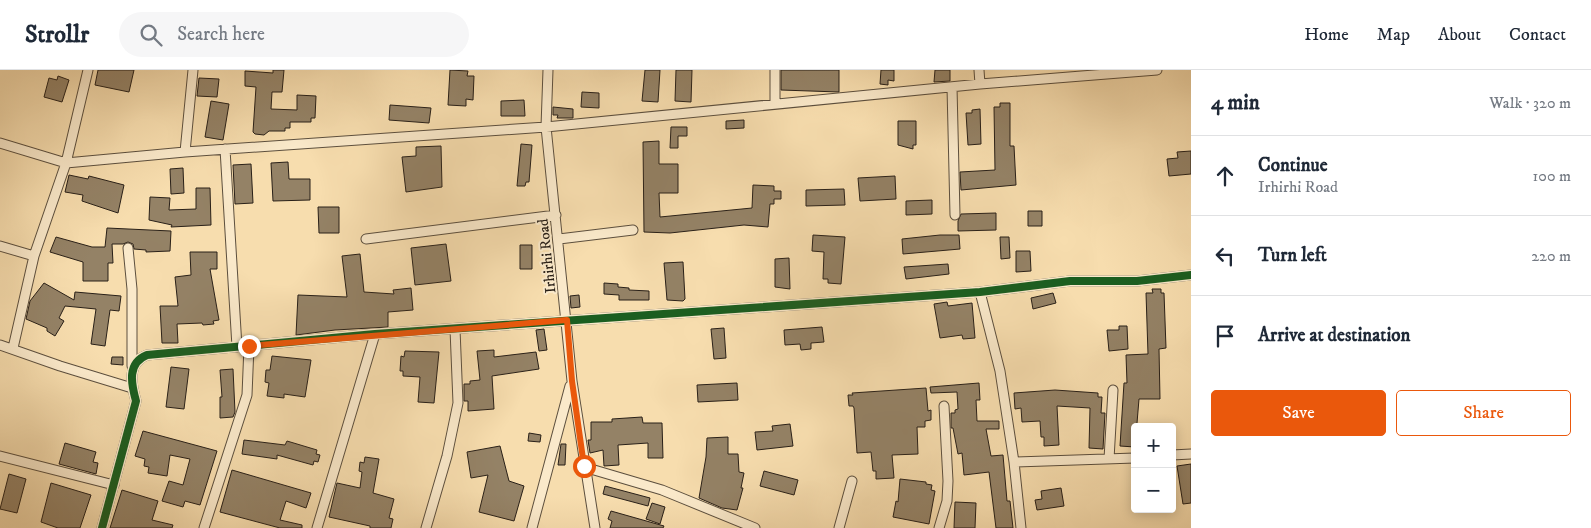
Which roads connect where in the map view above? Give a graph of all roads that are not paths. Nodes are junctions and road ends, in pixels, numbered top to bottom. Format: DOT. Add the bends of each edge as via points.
graph roads {
  1 [pos="88,70"];
  2 [pos="192,70"];
  3 [pos="548,70"];
  4 [pos="775,70"];
  5 [pos="979,70"];
  6 [pos="1157,70"];
  7 [pos="980,84"];
  8 [pos="952,87"];
  9 [pos="775,104"];
  10 [pos="546,127"];
  11 [pos="0,143"];
  12 [pos="225,149"];
  13 [pos="185,152"];
  14 [pos="66,164"];
  15 [pos="556,215"];
  16 [pos="955,215"];
  17 [pos="632,230"];
  18 [pos="366,239"];
  19 [pos="559,239"];
  20 [pos="0,246"];
  21 [pos="128,248"];
  22 [pos="34,256"];
  23 [pos="1191,275"];
  24 [pos="980,292"];
  25 [pos="567,320"];
  26 [pos="455,329"];
  27 [pos="375,334"];
  28 [pos="0,345"];
  29 [pos="249,346"];
  30 [pos="237,347"];
  31 [pos="13,348"];
  32 [pos="132,367"];
  33 [pos="572,381"];
  34 [pos="132,388"];
  35 [pos="1112,390"];
  36 [pos="944,406"];
  37 [pos="1191,454"];
  38 [pos="1176,455"];
  39 [pos="0,456"];
  40 [pos="1131,458"];
  41 [pos="1108,459"];
  42 [pos="1014,462"];
  43 [pos="584,466"];
  44 [pos="852,481"];
  45 [pos="114,485"];
  46 [pos="102,528"];
  47 [pos="204,528"];
  48 [pos="317,528"];
  49 [pos="426,528"];
  50 [pos="532,528"];
  51 [pos="595,528"];
  52 [pos="755,528"];
  53 [pos="839,528"];
  54 [pos="939,528"];
  55 [pos="1022,528"];
  1 -- 14 [label="street"];
  2 -- 13 [label="street"];
  3 -- 10 [label="street, Irhirhi Road"];
  4 -- 9 [label="street"];
  5 -- 7 [label="street"];
  6 -- 7 [label="street"];
  7 -- 8 [label="street"];
  8 -- 9 [label="street"];
  8 -- 16 [label="street"];
  9 -- 10 [label="street"];
  10 -- 12 [label="street"];
  10 -- 15 [label="street, Irhirhi Road"];
  11 -- 14 [label="street"];
  12 -- 13 [label="street"];
  12 -- 30 [label="street"];
  13 -- 14 [label="street"];
  14 -- 22 [label="street"];
  15 -- 18 [label="street"];
  15 -- 19 [label="street, Irhirhi Road"];
  17 -- 19 [label="street"];
  19 -- 25 [label="street, Irhirhi Road"];
  20 -- 22 [label="street"];
  21 -- 32 [label="street" via="132,289"];
  22 -- 31 [label="street"];
  23 -- 24 [label="street" via="1137,281 1070,281"];
  24 -- 25 [label="street"];
  24 -- 42 [label="street" via="1000,371"];
  25 -- 26 [label="street"];
  25 -- 33 [label="street, Irhirhi Road"];
  26 -- 27 [label="street"];
  26 -- 49 [label="street" via="458,403"];
  27 -- 29 [label="street"];
  27 -- 48 [label="street"];
  28 -- 31 [label="street"];
  29 -- 30 [label="street"];
  29 -- 47 [label="street" via="247,395"];
  30 -- 32 [label="street" via="147,355 138,358"];
  31 -- 34 [label="street"];
  32 -- 34 [label="street"];
  33 -- 43 [label="street, Irhirhi Road"];
  33 -- 50 [label="street"];
  34 -- 45 [label="street" via="136,401"];
  35 -- 41 [label="street"];
  36 -- 54 [label="street" via="948,488"];
  37 -- 38 [label="street"];
  39 -- 45 [label="street"];
  40 -- 41 [label="street"];
  41 -- 42 [label="street"];
  42 -- 55 [label="street"];
  43 -- 51 [label="street, Irhirhi Road"];
  43 -- 52 [label="street" via="662,490"];
  44 -- 53 [label="street"];
  45 -- 46 [label="street"];
}
